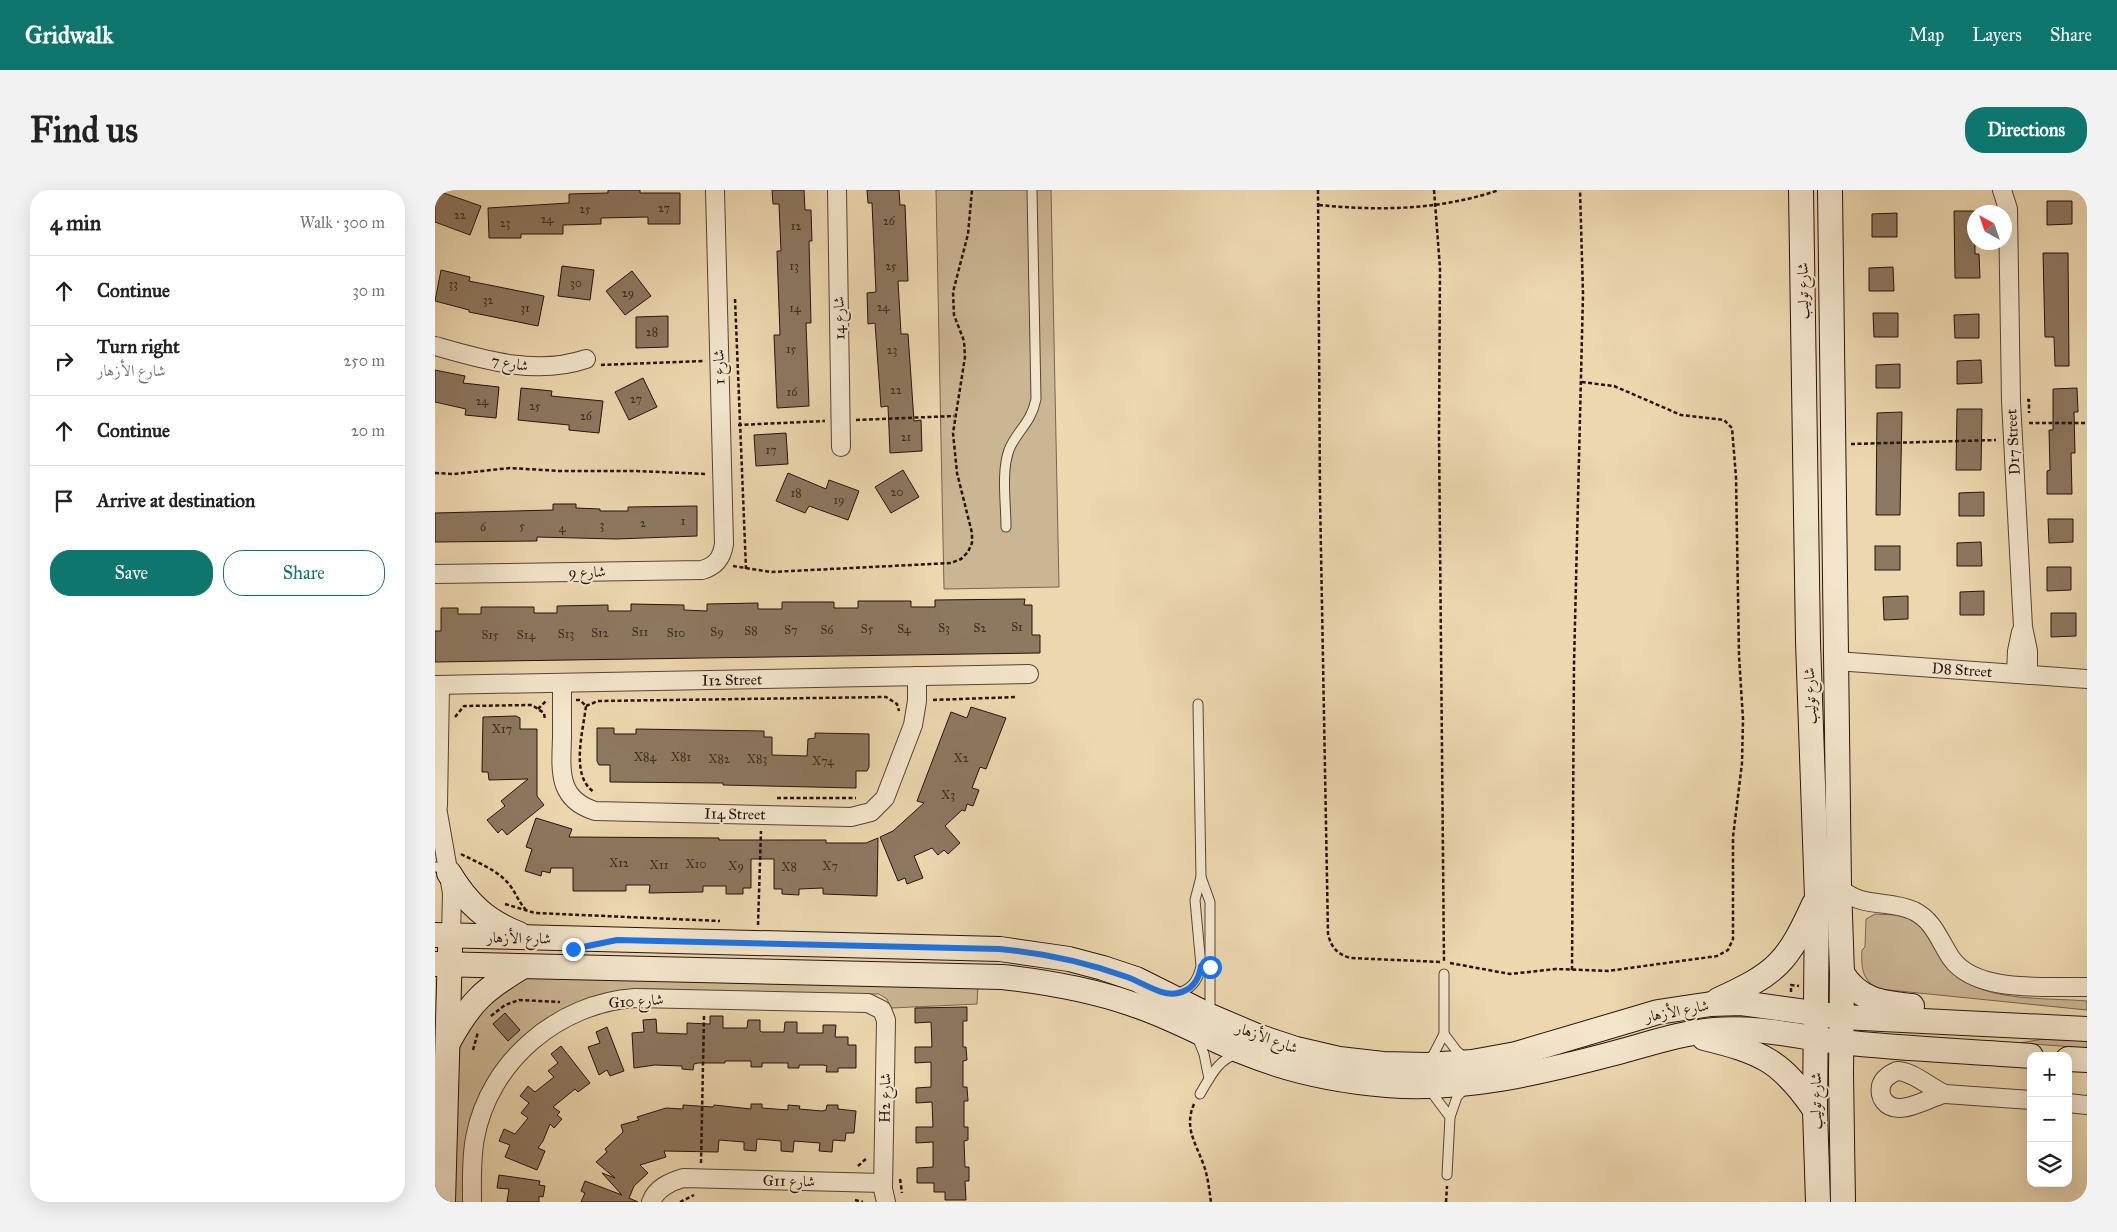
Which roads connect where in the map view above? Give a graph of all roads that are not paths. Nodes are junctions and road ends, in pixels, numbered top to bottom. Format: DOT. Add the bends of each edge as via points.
graph roads {
  1 [pos="715,190"];
  2 [pos="837,190"];
  3 [pos="1032,190"];
  4 [pos="1801,190"];
  5 [pos="1830,190"];
  6 [pos="2002,190"];
  7 [pos="2013,190"];
  8 [pos="2007,205"];
  9 [pos="2009,205"];
  10 [pos="2009,250"];
  11 [pos="435,346"];
  12 [pos="593,362"];
  13 [pos="841,447"];
  14 [pos="1006,527"];
  15 [pos="724,544"];
  16 [pos="1807,555"];
  17 [pos="435,574"];
  18 [pos="1836,661"];
  19 [pos="1029,674"];
  20 [pos="2022,675"];
  21 [pos="917,676"];
  22 [pos="2087,679"];
  23 [pos="562,684"];
  24 [pos="438,685"];
  25 [pos="1198,704"];
  26 [pos="438,805"];
  27 [pos="435,825"];
  28 [pos="452,865"];
  29 [pos="1201,877"];
  30 [pos="1839,887"];
  31 [pos="1817,898"];
  32 [pos="530,938"];
  33 [pos="617,940"];
  34 [pos="442,950"];
  35 [pos="1205,966"];
  36 [pos="522,967"];
  37 [pos="1444,974"];
  38 [pos="1843,974"];
  39 [pos="2087,988"];
  40 [pos="1168,994"];
  41 [pos="869,1003"];
  42 [pos="1711,1004"];
  43 [pos="1817,1013"];
  44 [pos="1842,1017"];
  45 [pos="1202,1023"];
  46 [pos="1951,1024"];
  47 [pos="2087,1029"];
  48 [pos="1444,1034"];
  49 [pos="1685,1034"];
  50 [pos="1817,1038"];
  51 [pos="1841,1042"];
  52 [pos="447,1044"];
  53 [pos="1244,1053"];
  54 [pos="2027,1056"];
  55 [pos="2072,1059"];
  56 [pos="2087,1060"];
  57 [pos="1473,1073"];
  58 [pos="1426,1076"];
  59 [pos="1209,1080"];
  60 [pos="1200,1094"];
  61 [pos="1945,1094"];
  62 [pos="2027,1100"];
  63 [pos="2072,1103"];
  64 [pos="2087,1105"];
  65 [pos="1815,1110"];
  66 [pos="1450,1117"];
  67 [pos="698,1173"];
  68 [pos="1447,1175"];
  69 [pos="883,1183"];
  70 [pos="443,1202"];
  71 [pos="472,1202"];
  72 [pos="651,1202"];
  73 [pos="664,1202"];
  74 [pos="886,1202"];
  75 [pos="1818,1202"];
  76 [pos="1843,1202"];
  1 -- 15 [label="street, شارع 1"];
  2 -- 13 [label="street, شارع 14"];
  3 -- 14 [label="lane" via="1036,399 1031,416 1007,458"];
  4 -- 16 [label="street, شارع توليب"];
  5 -- 18 [label="street, شارع توليب"];
  6 -- 8 [label="street, D17 Street"];
  7 -- 9 [label="street, D17 Street"];
  10 -- 20 [label="street, D17 Street" via="2011,401 2023,627 2017,651"];
  11 -- 12 [label="street, شارع 7" via="537,368"];
  15 -- 17 [label="street, شارع 9" via="718,561 702,570"];
  16 -- 18 [label="street" via="1817,574 1819,634 1825,649"];
  16 -- 31 [label="street, شارع توليب"];
  18 -- 20 [label="street, D8 Street"];
  18 -- 30 [label="street, شارع توليب"];
  19 -- 21 [label="street, I12 Street"];
  20 -- 22 [label="street, D8 Street"];
  21 -- 23 [label="street, I12 Street"];
  21 -- 23 [label="street, I14 Street" via="913,725 885,798 865,815 851,817 595,811 578,803 566,789 561,772"];
  23 -- 24 [label="street, I12 Street"];
  24 -- 26 [label="street"];
  25 -- 29 [label="lane"];
  26 -- 27 [label="street"];
  26 -- 28 [label="street"];
  28 -- 32 [label="street" via="461,893 476,910 501,926"];
  28 -- 34 [label="street" via="452,904"];
  29 -- 35 [label="lane" via="1195,900"];
  29 -- 35 [label="lane" via="1210,902"];
  30 -- 38 [label="street, شارع توليب"];
  30 -- 39 [label="street" via="1861,901 1915,912 1933,926 1958,966 1976,979 1997,984"];
  31 -- 42 [label="street" via="1796,944 1776,968"];
  31 -- 43 [label="street, شارع توليب"];
  32 -- 33 [label="street, شارع الأزهار"];
  32 -- 34 [label="street, شارع الأزهار"];
  33 -- 34 [label="street" via="565,949"];
  33 -- 40 [label="street, شارع الأزهار" via="755,929 1034,952 1103,968"];
  34 -- 36 [label="street, شارع الأزهار"];
  34 -- 52 [label="street"];
  35 -- 40 [label="lane" via="1187,990"];
  35 -- 45 [label="lane"];
  36 -- 45 [label="street, شارع الأزهار" via="1002,977 1101,994 1165,1016"];
  36 -- 52 [label="street" via="477,998"];
  37 -- 48 [label="lane"];
  38 -- 44 [label="street, شارع توليب"];
  38 -- 46 [label="street" via="1854,989 1872,1000 1927,1009"];
  40 -- 45 [label="street, شارع الأزهار"];
  41 -- 69 [label="street, H2 شارع" via="882,1010 887,1020"];
  41 -- 71 [label="street, G10 شارع" via="622,999 571,1015 543,1031 519,1052 499,1078 484,1106 475,1137"];
  42 -- 43 [label="street, شارع الأزهار" via="1741,1003"];
  42 -- 57 [label="street, شارع الأزهار" via="1658,1012 1516,1054"];
  43 -- 44 [label="street, شارع الأزهار"];
  43 -- 50 [label="street, شارع توليب"];
  44 -- 46 [label="street, شارع الأزهار"];
  44 -- 51 [label="street, شارع توليب"];
  45 -- 53 [label="street, شارع الأزهار"];
  45 -- 58 [label="street, شارع الأزهار" via="1296,1049 1339,1059 1383,1064"];
  45 -- 59 [label="lane"];
  46 -- 47 [label="street, شارع الأزهار"];
  48 -- 57 [label="lane"];
  48 -- 58 [label="lane"];
  49 -- 50 [label="street, شارع الأزهار" via="1746,1030"];
  49 -- 57 [label="street, شارع الأزهار" via="1564,1065"];
  49 -- 65 [label="street" via="1745,1048 1769,1060 1790,1076"];
  50 -- 51 [label="street, شارع الأزهار"];
  50 -- 65 [label="street, شارع توليب"];
  51 -- 54 [label="street, شارع الأزهار"];
  51 -- 76 [label="street, شارع توليب"];
  52 -- 70 [label="street"];
  53 -- 58 [label="street, شارع الأزهار" via="1319,1076 1381,1085"];
  53 -- 59 [label="lane" via="1223,1061"];
  55 -- 56 [label="street"];
  57 -- 58 [label="street, شارع الأزهار"];
  57 -- 66 [label="lane" via="1457,1097"];
  58 -- 66 [label="lane"];
  59 -- 60 [label="lane"];
  61 -- 62 [label="street"];
  63 -- 64 [label="street"];
  65 -- 75 [label="street, شارع توليب"];
  66 -- 68 [label="lane"];
  67 -- 69 [label="street, G11 شارع"];
  67 -- 72 [label="street, G11 شارع" via="661,1188"];
  67 -- 73 [label="street"];
  69 -- 74 [label="street, H2 شارع"];
}
